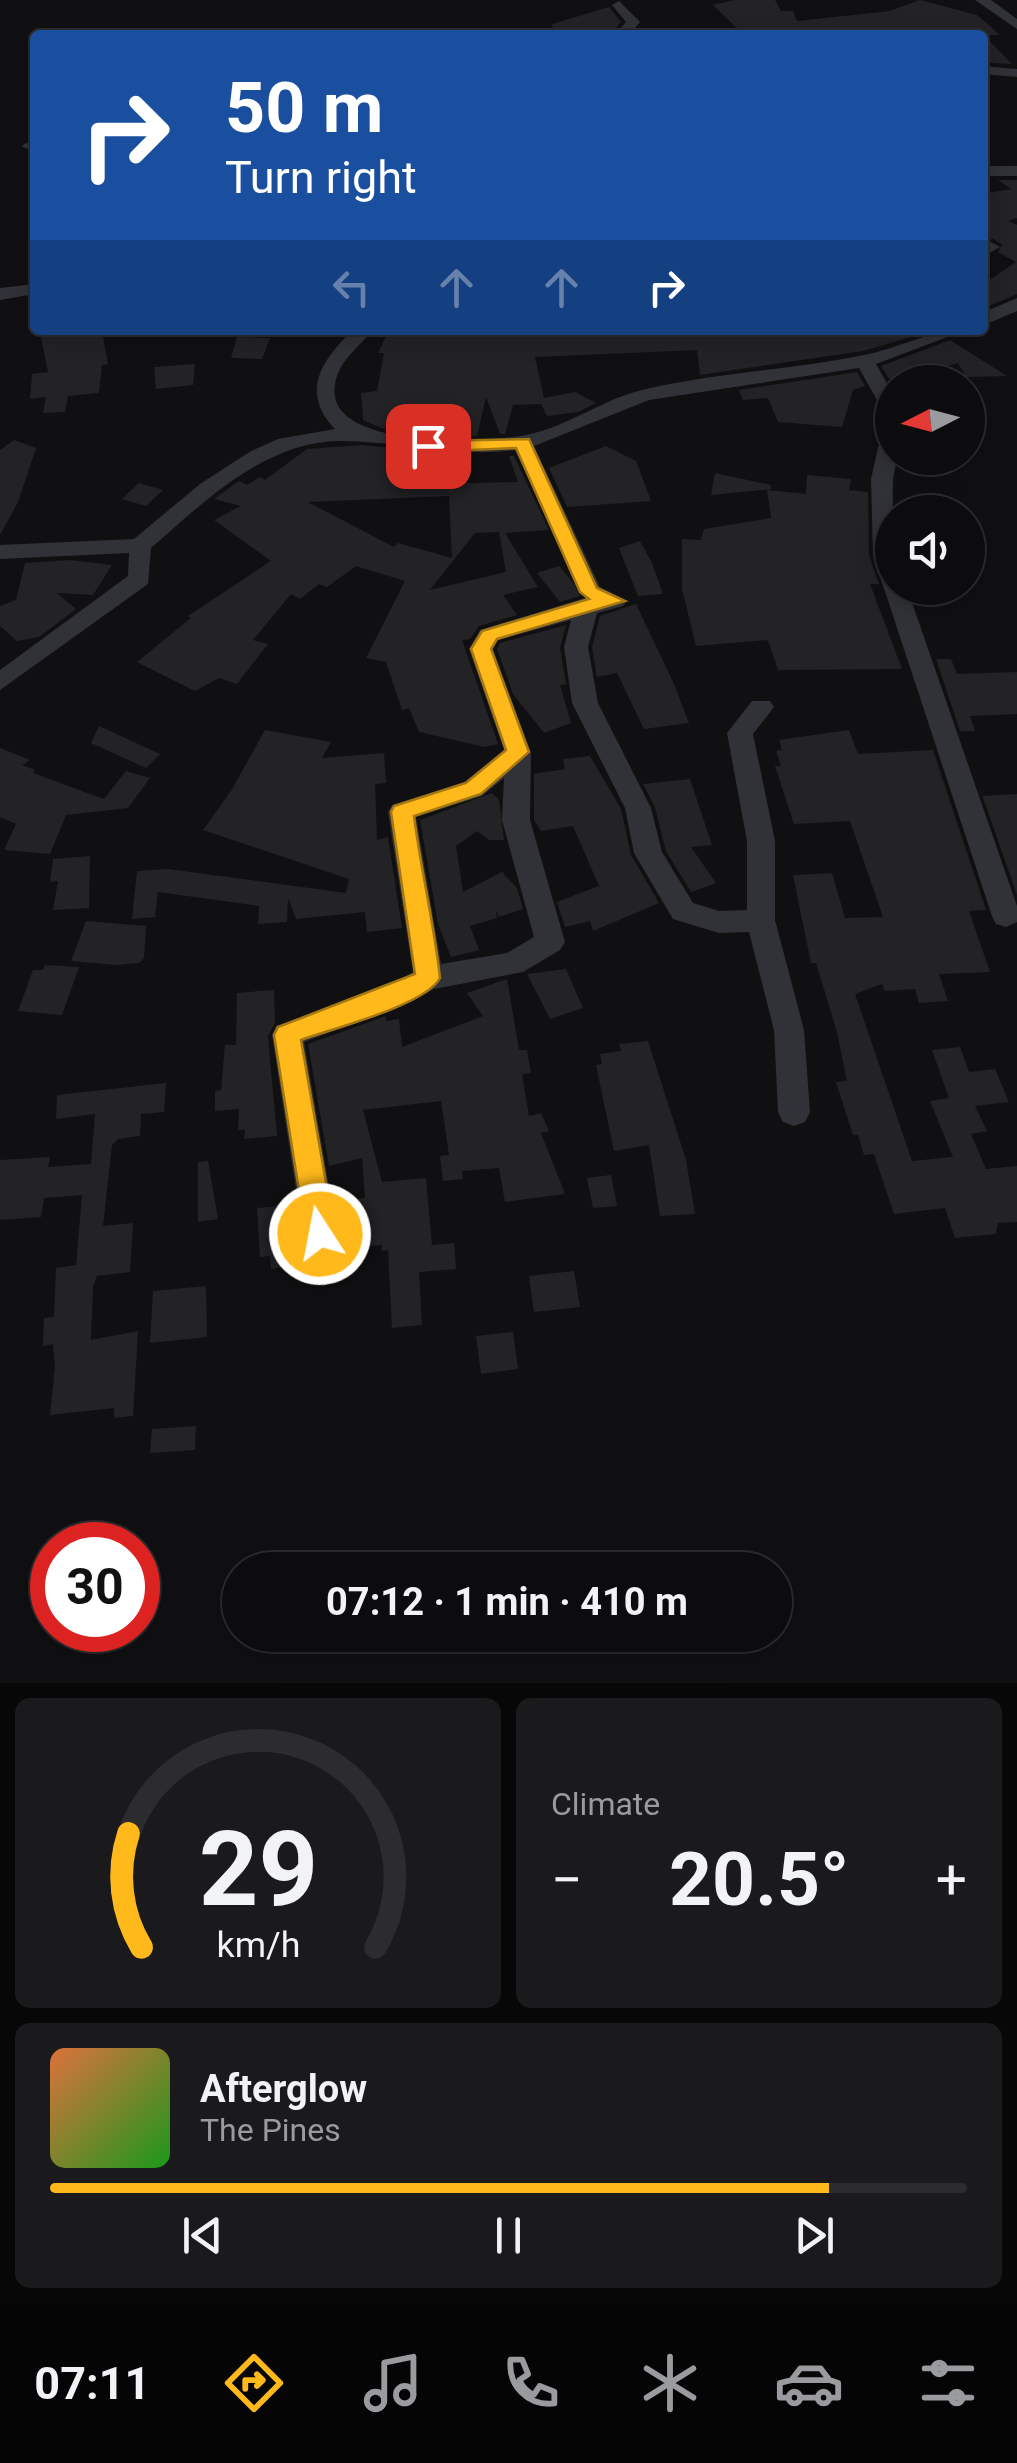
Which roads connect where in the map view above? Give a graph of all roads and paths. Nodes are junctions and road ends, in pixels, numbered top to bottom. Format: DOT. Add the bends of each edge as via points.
graph roads {
  1 [pos="982,0"];
  2 [pos="619,5"];
  3 [pos="1017,24"];
  4 [pos="627,30"];
  5 [pos="988,71"];
  6 [pos="1017,73"];
  7 [pos="988,170"];
  8 [pos="1017,171"];
  9 [pos="30,290"];
  10 [pos="0,294"];
  11 [pos="988,297"];
  12 [pos="1015,305"];
  13 [pos="988,317"];
  14 [pos="359,335"];
  15 [pos="942,335"];
  16 [pos="865,361"];
  17 [pos="359,436"];
  18 [pos="522,442"];
  19 [pos="882,495"];
  20 [pos="140,546"];
  21 [pos="0,552"];
  22 [pos="588,605"];
  23 [pos="902,605"];
  24 [pos="0,682"];
  25 [pos="760,707"];
  26 [pos="518,752"];
  27 [pos="1006,916"];
  28 [pos="761,920"];
  29 [pos="428,978"];
  30 [pos="794,1112"];
  31 [pos="320,1234"];
  1 -- 3 [label="street"];
  2 -- 4 [label="street" via="634,22"];
  5 -- 6 [label="street"];
  7 -- 8 [label="street"];
  9 -- 10 [label="street"];
  11 -- 12 [label="street"];
  12 -- 13 [label="street"];
  14 -- 17 [label="street" via="330,362 324,392 330,415"];
  15 -- 16 [label="street"];
  16 -- 18 [label="street" via="650,394 604,408 562,433"];
  16 -- 19 [label="street" via="890,416"];
  17 -- 18 [label="street" via="464,448"];
  17 -- 20 [label="street" via="313,436 271,450 183,508"];
  18 -- 22 [label="street" via="590,592 615,601"];
  20 -- 21 [label="street"];
  20 -- 24 [label="street" via="140,578"];
  22 -- 26 [label="street" via="489,635 481,649"];
  22 -- 28 [label="street" via="576,647 585,702 638,808 648,853 683,911 719,922"];
  23 -- 27 [label="street"];
  25 -- 28 [label="street" via="740,734 761,840"];
  26 -- 29 [label="street" via="474,789 402,812"];
  26 -- 29 [label="street" via="516,820 550,942 513,964"];
  28 -- 30 [label="street" via="789,1030"];
  29 -- 31 [label="street" via="287,1035"];
}
